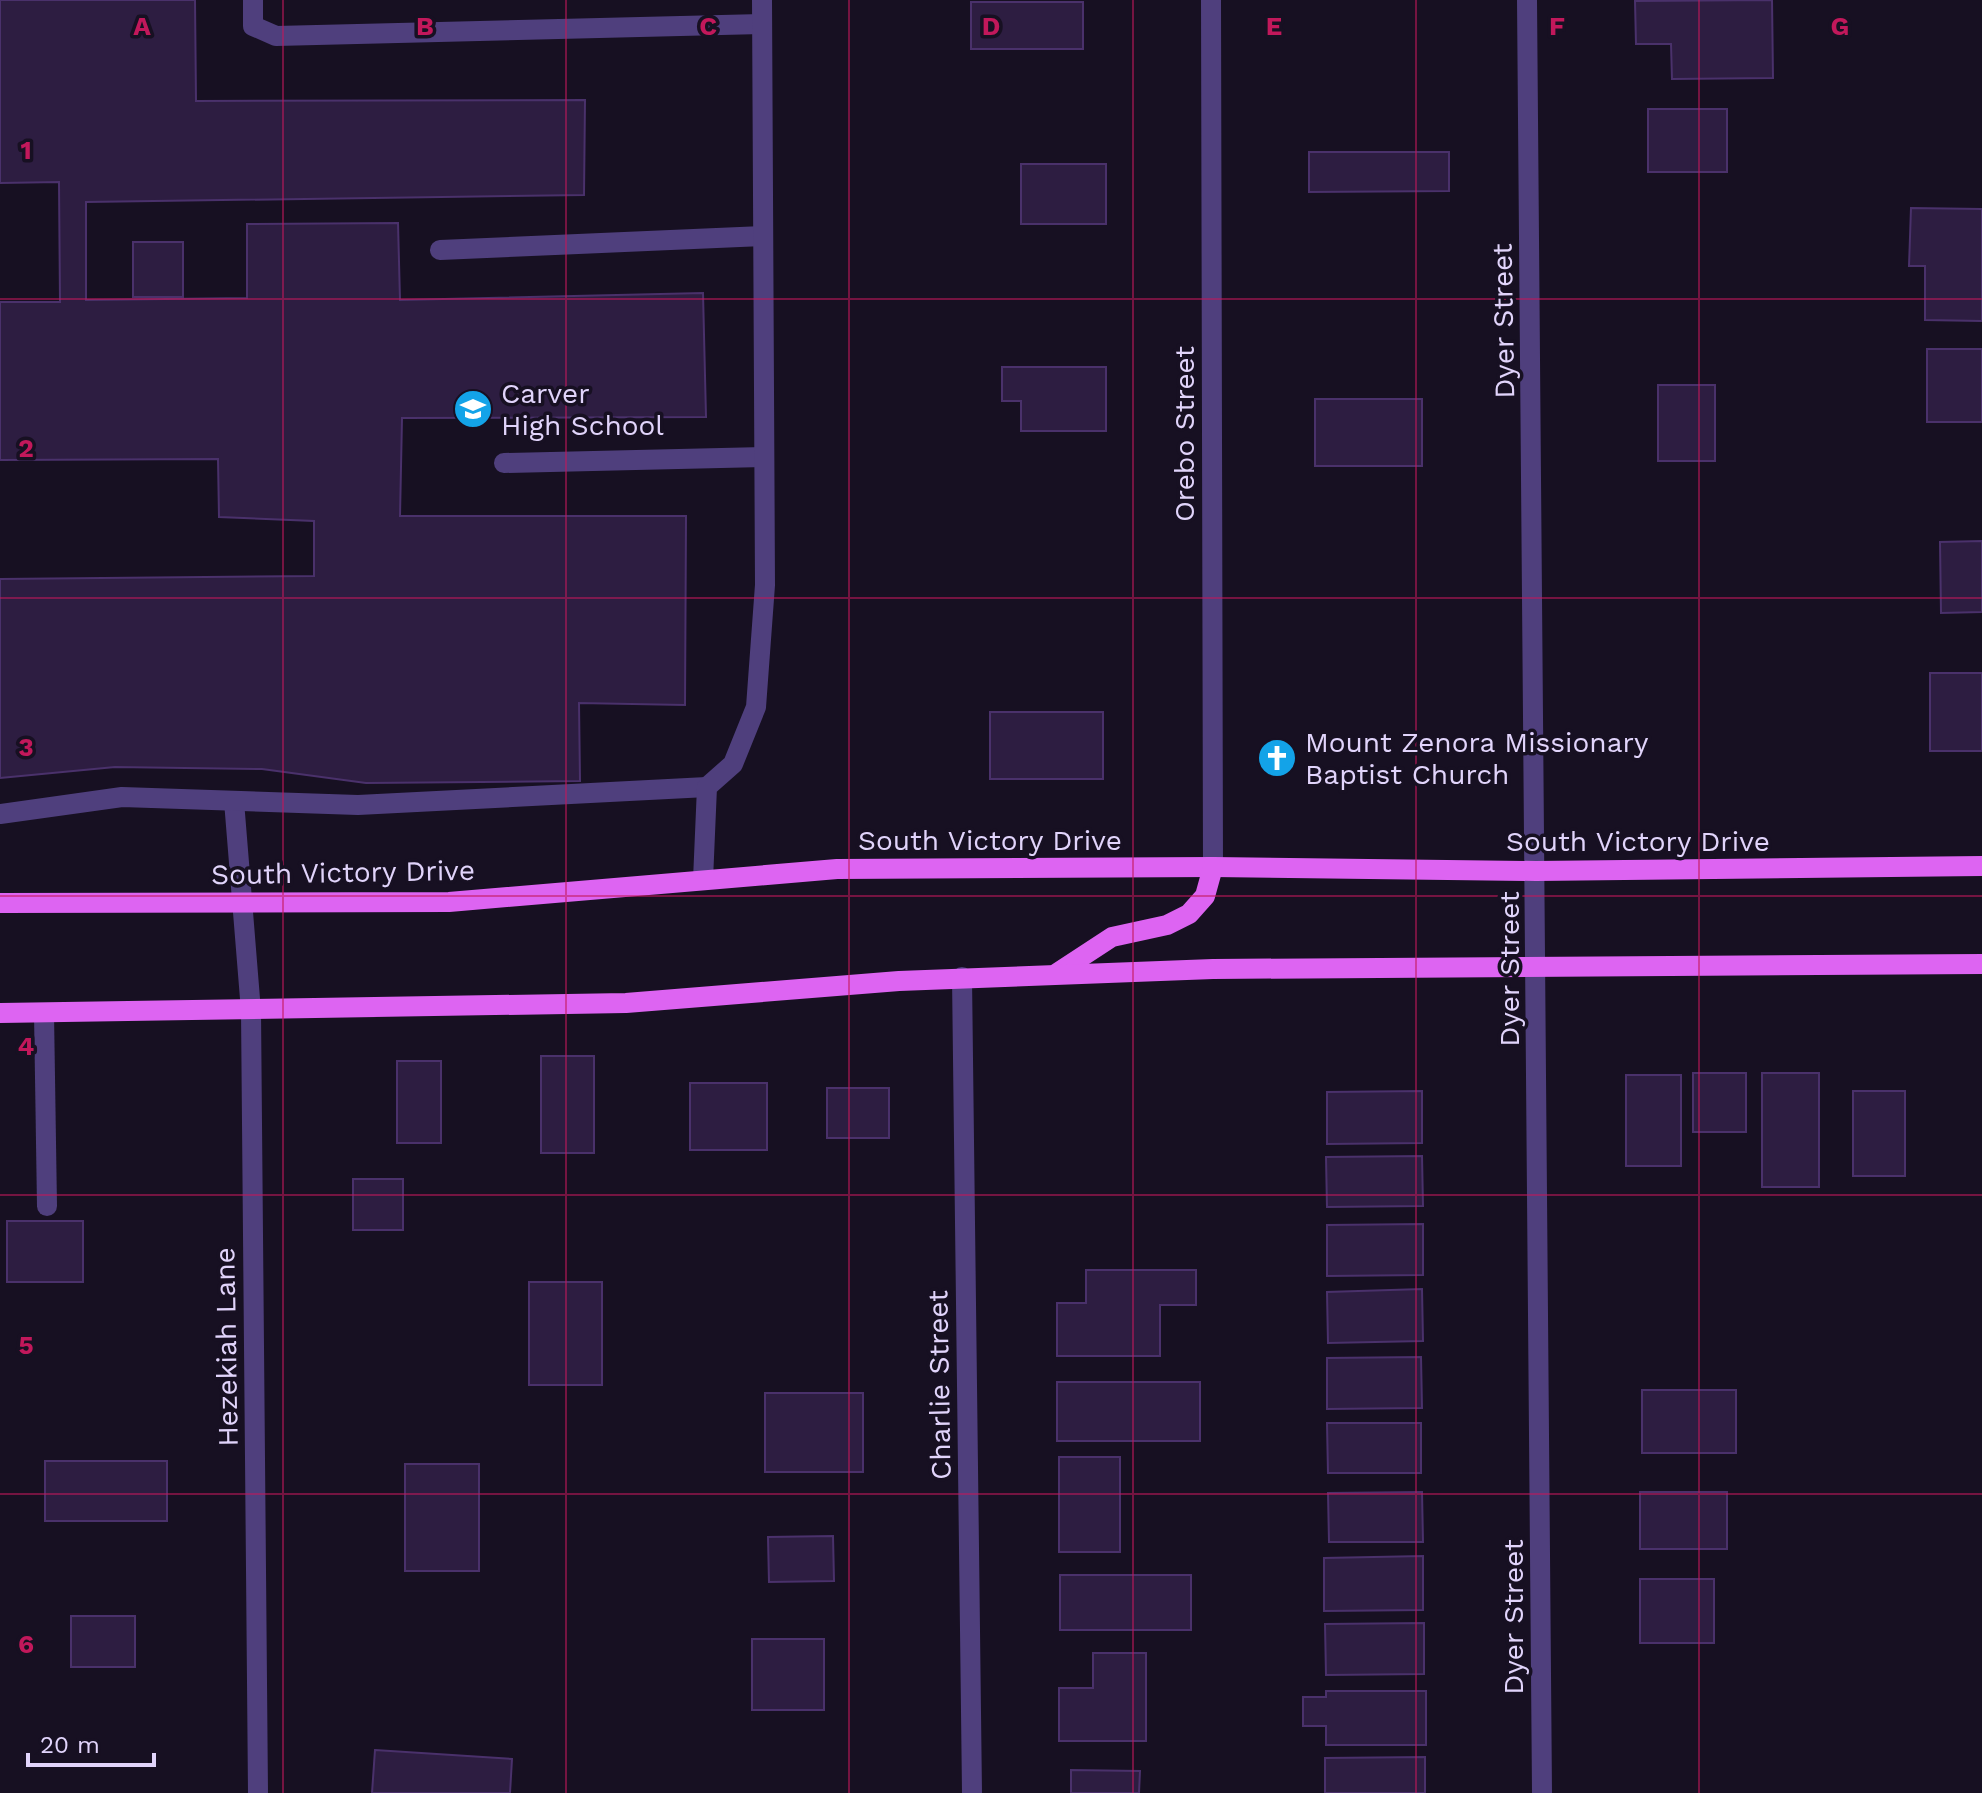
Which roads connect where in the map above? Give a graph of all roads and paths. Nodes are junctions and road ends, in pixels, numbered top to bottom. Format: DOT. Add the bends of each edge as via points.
graph roads {
  1 [pos="253,0"];
  2 [pos="762,0"];
  3 [pos="1211,0"];
  4 [pos="1527,0"];
  5 [pos="762,24"];
  6 [pos="763,236"];
  7 [pos="440,250"];
  8 [pos="764,457"];
  9 [pos="504,463"];
  10 [pos="707,787"];
  11 [pos="234,801"];
  12 [pos="0,814"];
  13 [pos="1982,866"];
  14 [pos="1213,867"];
  15 [pos="1536,871"];
  16 [pos="703,880"];
  17 [pos="242,901"];
  18 [pos="0,903"];
  19 [pos="1982,964"];
  20 [pos="1537,966"];
  21 [pos="1057,973"];
  22 [pos="962,977"];
  23 [pos="251,1011"];
  24 [pos="0,1013"];
  25 [pos="44,1013"];
  26 [pos="47,1206"];
  27 [pos="258,1793"];
  28 [pos="972,1793"];
  29 [pos="1542,1793"];
  1 -- 5 [label="street" via="253,26 276,36"];
  2 -- 5 [label="street"];
  3 -- 14 [label="street, Orebo Street"];
  4 -- 15 [label="street, Dyer Street"];
  5 -- 6 [label="street"];
  6 -- 7 [label="street"];
  6 -- 8 [label="street"];
  8 -- 9 [label="street"];
  8 -- 10 [label="street" via="765,585 756,707 733,764"];
  10 -- 11 [label="street" via="358,805"];
  10 -- 16 [label="street"];
  11 -- 12 [label="street" via="122,797"];
  11 -- 17 [label="street, Hezekiah Lane"];
  13 -- 15 [label="main road, South Victory Drive"];
  14 -- 15 [label="main road, South Victory Drive"];
  14 -- 16 [label="main road, South Victory Drive" via="837,869"];
  14 -- 21 [label="main road" via="1205,896 1189,914 1167,925 1112,937"];
  15 -- 20 [label="street, Dyer Street"];
  16 -- 17 [label="main road, South Victory Drive" via="449,902"];
  17 -- 18 [label="main road, South Victory Drive"];
  17 -- 23 [label="street, Hezekiah Lane"];
  19 -- 20 [label="main road"];
  20 -- 21 [label="main road"];
  20 -- 29 [label="street, Dyer Street"];
  21 -- 22 [label="main road"];
  22 -- 23 [label="main road" via="626,1003"];
  22 -- 28 [label="street, Charlie Street"];
  23 -- 25 [label="main road"];
  23 -- 27 [label="street, Hezekiah Lane"];
  24 -- 25 [label="main road"];
  25 -- 26 [label="street"];
}
